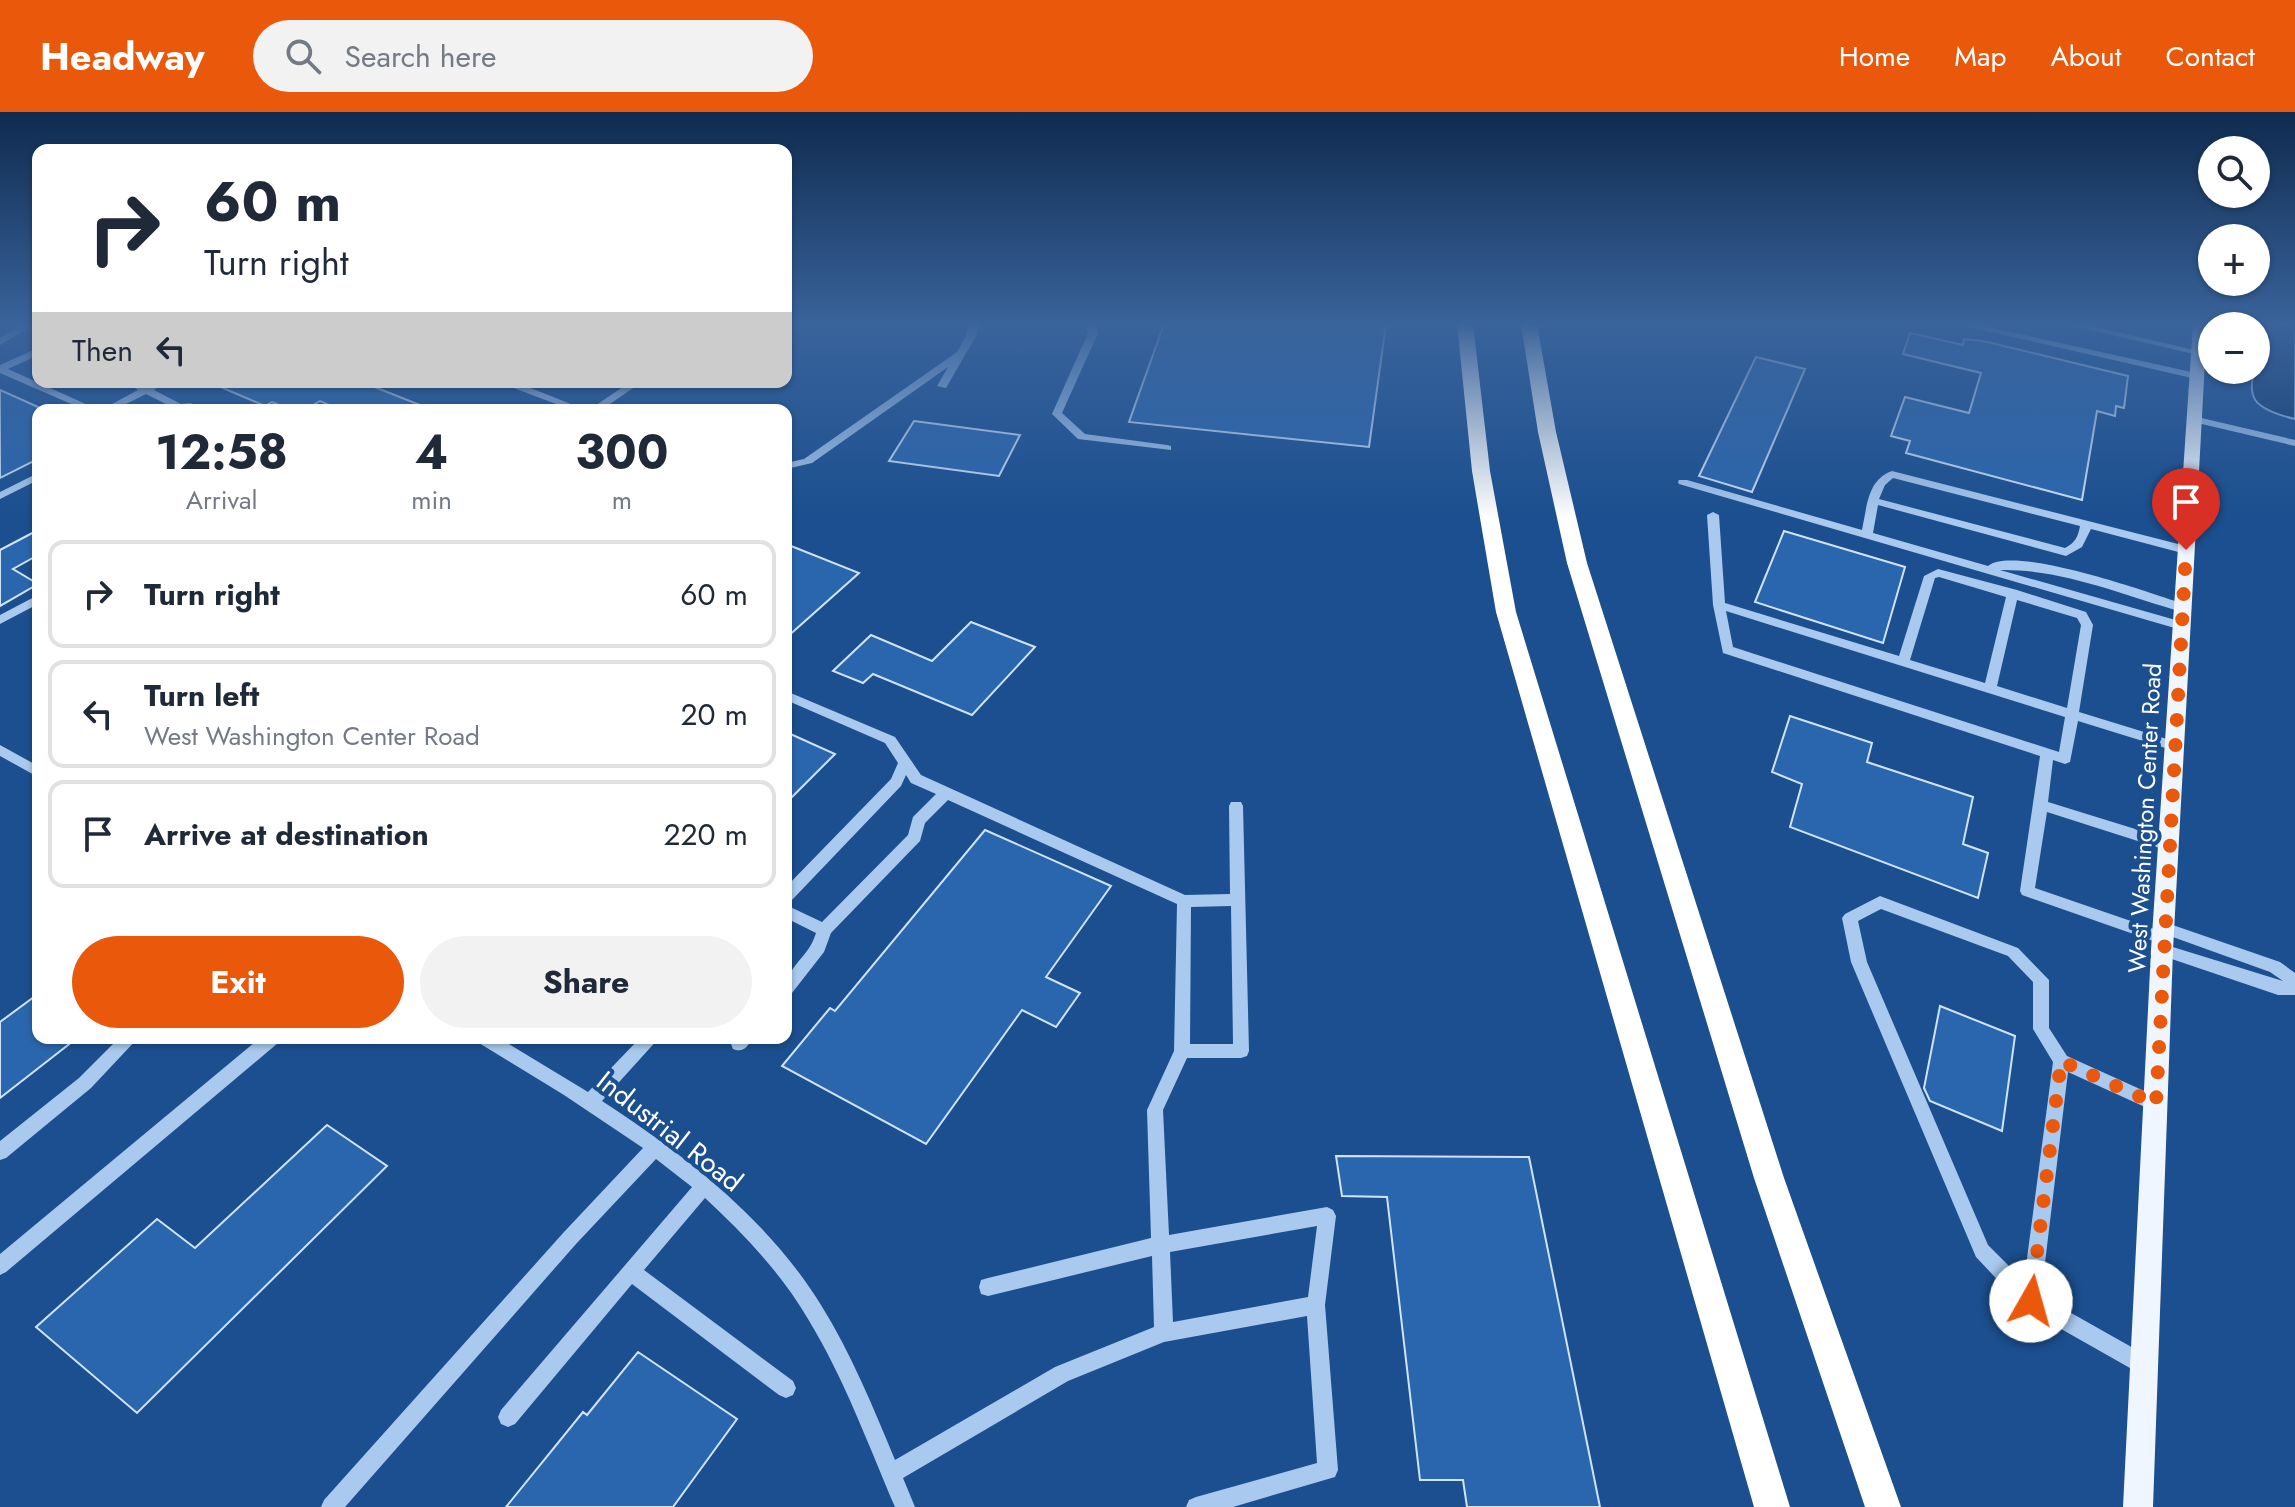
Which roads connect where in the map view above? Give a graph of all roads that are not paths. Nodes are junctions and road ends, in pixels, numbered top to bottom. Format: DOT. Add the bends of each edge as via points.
graph roads {
  1 [pos="46,389"];
  2 [pos="148,389"];
  3 [pos="526,389"];
  4 [pos="626,389"];
  5 [pos="911,389"];
  6 [pos="1068,389"];
  7 [pos="1472,389"];
  8 [pos="1540,389"];
  9 [pos="2195,389"];
  10 [pos="80,404"];
  11 [pos="118,404"];
  12 [pos="167,404"];
  13 [pos="565,404"];
  14 [pos="603,404"];
  15 [pos="2193,419"];
  16 [pos="2295,443"];
  17 [pos="1167,448"];
  18 [pos="792,465"];
  19 [pos="32,479"];
  20 [pos="1683,482"];
  21 [pos="0,496"];
  22 [pos="1874,501"];
  23 [pos="1713,515"];
  24 [pos="2086,523"];
  25 [pos="1867,533"];
  26 [pos="2186,550"];
  27 [pos="2013,593"];
  28 [pos="32,602"];
  29 [pos="1719,605"];
  30 [pos="2183,617"];
  31 [pos="0,620"];
  32 [pos="1903,662"];
  33 [pos="1990,688"];
  34 [pos="792,698"];
  35 [pos="2072,714"];
  36 [pos="2175,746"];
  37 [pos="0,750"];
  38 [pos="2047,754"];
  39 [pos="906,761"];
  40 [pos="32,769"];
  41 [pos="946,793"];
  42 [pos="2041,805"];
  43 [pos="1236,806"];
  44 [pos="2169,845"];
  45 [pos="792,891"];
  46 [pos="1238,900"];
  47 [pos="1184,901"];
  48 [pos="792,914"];
  49 [pos="824,930"];
  50 [pos="2163,939"];
  51 [pos="792,981"];
  52 [pos="2295,981"];
  53 [pos="2295,988"];
  54 [pos="124,1044"];
  55 [pos="265,1044"];
  56 [pos="495,1044"];
  57 [pos="645,1044"];
  58 [pos="1182,1051"];
  59 [pos="2061,1061"];
  60 [pos="591,1101"];
  61 [pos="2156,1104"];
  62 [pos="655,1148"];
  63 [pos="0,1152"];
  64 [pos="703,1187"];
  65 [pos="1160,1245"];
  66 [pos="0,1266"];
  67 [pos="631,1272"];
  68 [pos="988,1287"];
  69 [pos="2031,1301"];
  70 [pos="1316,1305"];
  71 [pos="1164,1333"];
  72 [pos="2145,1365"];
  73 [pos="786,1388"];
  74 [pos="508,1417"];
  75 [pos="890,1474"];
  76 [pos="331,1507"];
  77 [pos="905,1507"];
  78 [pos="1196,1507"];
  79 [pos="1772,1507"];
  80 [pos="1883,1507"];
  81 [pos="2138,1507"];
  1 -- 10 [label="street"];
  2 -- 11 [label="street"];
  2 -- 12 [label="street"];
  3 -- 13 [label="street"];
  4 -- 14 [label="street"];
  5 -- 18 [label="street" via="808,461"];
  6 -- 17 [label="street" via="1057,414 1082,437"];
  7 -- 79 [label="highway" via="1506,612"];
  8 -- 80 [label="highway" via="1577,563 1769,1178"];
  9 -- 15 [label="main road, West Washington Center Road"];
  15 -- 16 [label="street"];
  15 -- 26 [label="main road, West Washington Center Road"];
  19 -- 21 [label="street"];
  20 -- 25 [label="street"];
  22 -- 24 [label="street" via="1877,485 1892,474"];
  22 -- 24 [label="street" via="2066,552 2084,539"];
  22 -- 25 [label="street"];
  23 -- 29 [label="street"];
  24 -- 26 [label="street"];
  25 -- 30 [label="street"];
  26 -- 30 [label="main road, West Washington Center Road"];
  27 -- 32 [label="street" via="1944,573 1930,576"];
  27 -- 33 [label="street"];
  27 -- 35 [label="street" via="2075,611 2087,620"];
  28 -- 31 [label="street"];
  29 -- 32 [label="street"];
  29 -- 38 [label="street" via="1727,650"];
  30 -- 36 [label="main road, West Washington Center Road"];
  32 -- 33 [label="street"];
  33 -- 35 [label="street"];
  34 -- 39 [label="street" via="890,740"];
  35 -- 36 [label="street"];
  35 -- 38 [label="street" via="2065,759"];
  36 -- 44 [label="main road, West Washington Center Road"];
  37 -- 40 [label="street"];
  38 -- 42 [label="street"];
  39 -- 41 [label="street" via="916,779"];
  39 -- 45 [label="street" via="896,782"];
  41 -- 47 [label="street"];
  41 -- 49 [label="street" via="918,821 915,837"];
  42 -- 44 [label="street"];
  42 -- 50 [label="street" via="2027,891"];
  43 -- 46 [label="street"];
  44 -- 50 [label="main road, West Washington Center Road"];
  46 -- 47 [label="street"];
  46 -- 58 [label="street" via="1241,1051"];
  47 -- 58 [label="street"];
  48 -- 49 [label="street"];
  49 -- 51 [label="street" via="819,948"];
  50 -- 52 [label="street" via="2275,967"];
  50 -- 53 [label="street" via="2278,988"];
  50 -- 61 [label="main road, West Washington Center Road"];
  54 -- 63 [label="street"];
  55 -- 66 [label="street"];
  56 -- 60 [label="street, Industrial Road"];
  57 -- 60 [label="street"];
  58 -- 65 [label="street" via="1155,1110"];
  59 -- 61 [label="street"];
  59 -- 69 [label="street"];
  59 -- 69 [label="street" via="2041,1029 2041,980 2013,952 1880,902 1850,918 1859,962 1982,1251"];
  60 -- 62 [label="street, Industrial Road"];
  61 -- 72 [label="main road, West Washington Center Road"];
  62 -- 64 [label="street, Industrial Road"];
  62 -- 76 [label="street"];
  64 -- 67 [label="street"];
  64 -- 75 [label="street, Industrial Road" via="796,1284 834,1344"];
  65 -- 68 [label="street"];
  65 -- 70 [label="street" via="1327,1216"];
  65 -- 71 [label="street"];
  67 -- 73 [label="street"];
  67 -- 74 [label="street"];
  69 -- 72 [label="street"];
  70 -- 71 [label="street"];
  70 -- 78 [label="street" via="1328,1470"];
  71 -- 75 [label="street" via="1062,1374"];
  72 -- 81 [label="main road, West Washington Center Road"];
  75 -- 77 [label="street, Industrial Road"];
}
